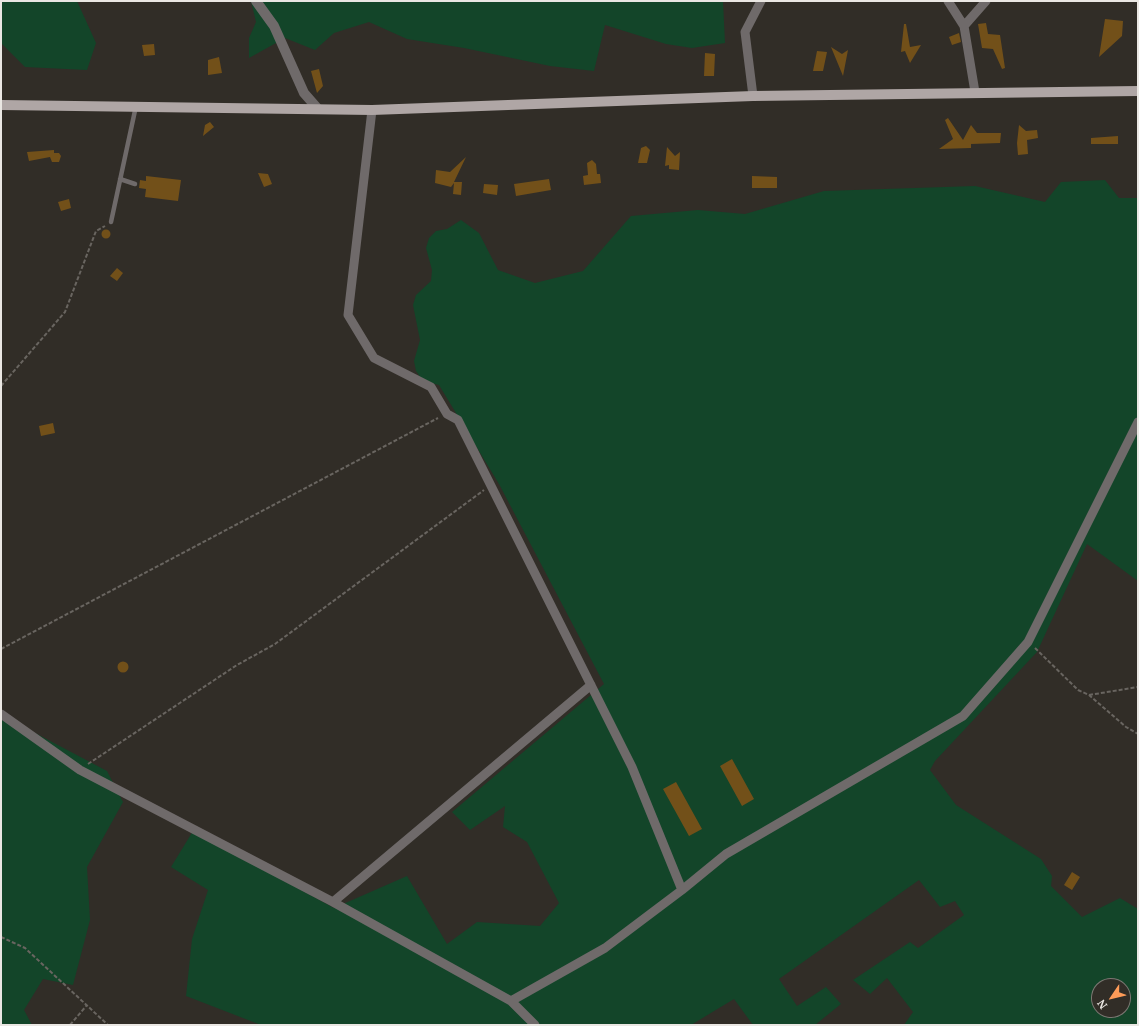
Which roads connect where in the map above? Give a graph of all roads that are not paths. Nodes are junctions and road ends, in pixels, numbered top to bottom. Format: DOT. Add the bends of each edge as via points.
graph roads {
  1 [pos="256,1"];
  2 [pos="761,1"];
  3 [pos="948,1"];
  4 [pos="986,1"];
  5 [pos="964,26"];
  6 [pos="1138,91"];
  7 [pos="975,92"];
  8 [pos="753,96"];
  9 [pos="1,105"];
  10 [pos="136,106"];
  11 [pos="318,108"];
  12 [pos="372,110"];
  13 [pos="120,179"];
  14 [pos="135,184"];
  15 [pos="111,222"];
  16 [pos="1138,422"];
  17 [pos="591,685"];
  18 [pos="1,714"];
  19 [pos="682,890"];
  20 [pos="333,902"];
  21 [pos="510,1001"];
  22 [pos="535,1025"];
  1 -- 11 [label="street" via="274,26 304,93"];
  2 -- 8 [label="street" via="745,32"];
  3 -- 5 [label="street"];
  4 -- 5 [label="street"];
  5 -- 7 [label="street"];
  6 -- 7 [label="main road"];
  7 -- 8 [label="main road"];
  8 -- 12 [label="main road"];
  9 -- 10 [label="main road"];
  10 -- 11 [label="main road"];
  10 -- 13 [label="lane"];
  11 -- 12 [label="main road"];
  12 -- 17 [label="street" via="348,315 374,358 431,387 447,414 458,420"];
  13 -- 14 [label="lane"];
  13 -- 15 [label="lane"];
  16 -- 19 [label="street" via="1028,642 963,716 726,854"];
  17 -- 19 [label="street" via="632,767"];
  17 -- 20 [label="street"];
  18 -- 20 [label="street" via="80,770"];
  19 -- 21 [label="street" via="605,948"];
  20 -- 21 [label="street"];
  21 -- 22 [label="street"];
}
